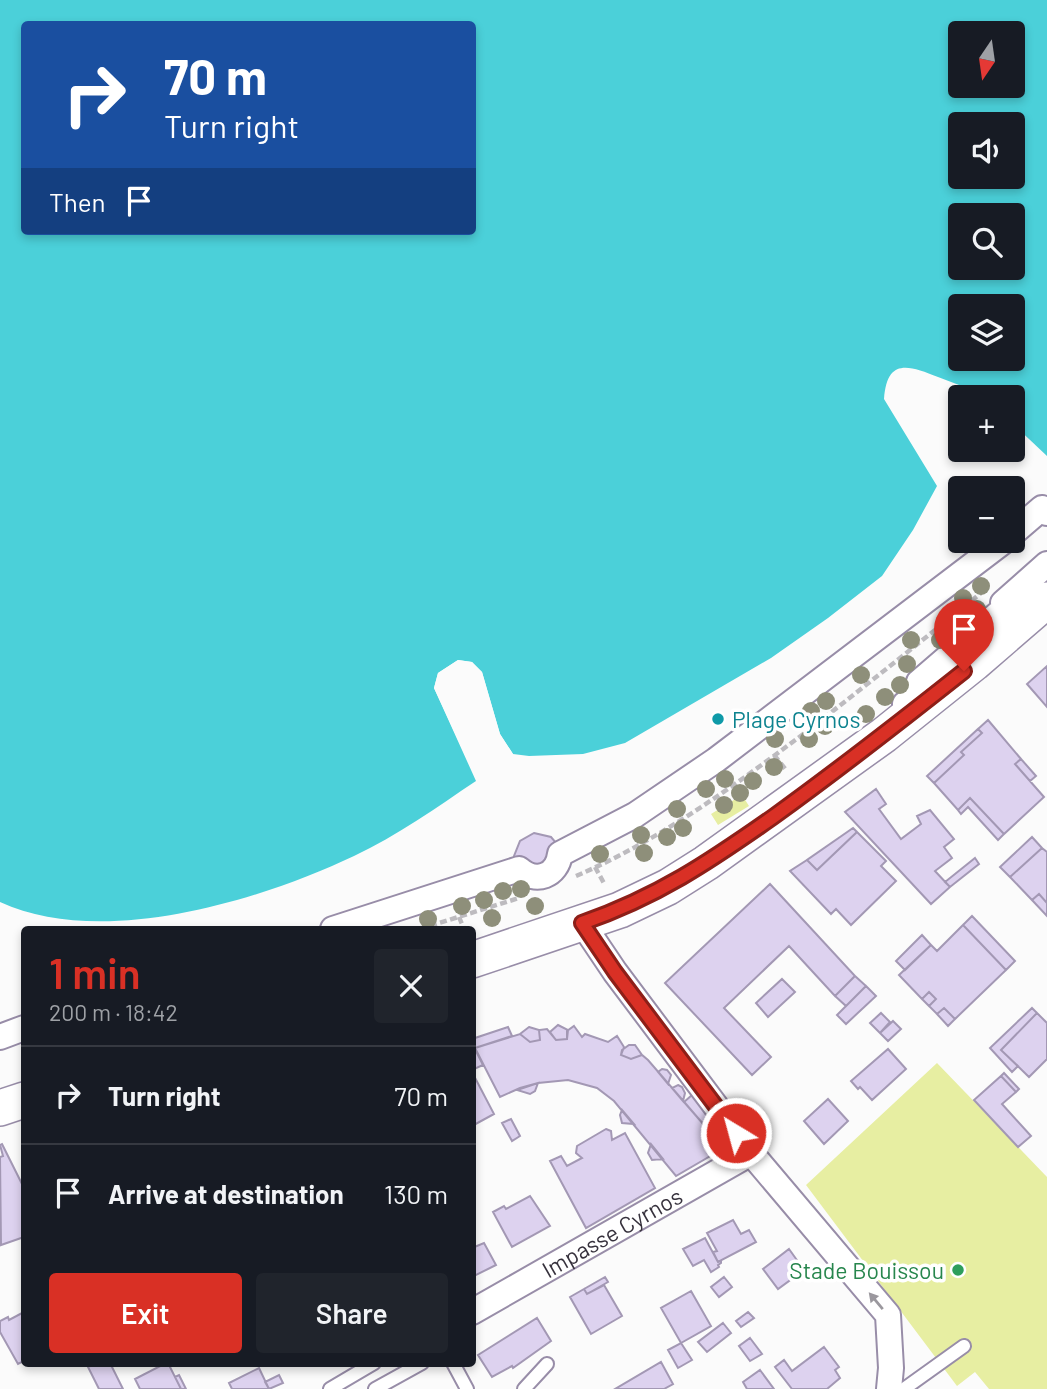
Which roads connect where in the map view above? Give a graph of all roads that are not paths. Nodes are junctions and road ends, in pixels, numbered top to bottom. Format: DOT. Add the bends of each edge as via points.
graph roads {
  1 [pos="1047,513"];
  2 [pos="1025,523"];
  3 [pos="988,553"];
  4 [pos="1047,564"];
  5 [pos="1047,600"];
  6 [pos="582,923"];
  7 [pos="342,926"];
  8 [pos="476,946"];
  9 [pos="476,959"];
  10 [pos="21,1029"];
  11 [pos="0,1037"];
  12 [pos="21,1091"];
  13 [pos="0,1098"];
  14 [pos="21,1101"];
  15 [pos="0,1108"];
  16 [pos="751,1153"];
  17 [pos="476,1310"];
  18 [pos="964,1346"];
  19 [pos="547,1364"];
  20 [pos="367,1367"];
  21 [pos="415,1367"];
  22 [pos="455,1367"];
  23 [pos="330,1389"];
  24 [pos="375,1389"];
  25 [pos="467,1389"];
  26 [pos="524,1389"];
  27 [pos="889,1389"];
  28 [pos="904,1389"];
  1 -- 2 [label="street" via="1042,508"];
  3 -- 7 [label="street" via="716,760 635,815 560,854 556,867 546,876 530,877 519,869"];
  4 -- 8 [label="street" via="1003,603 1006,607 919,682 926,689 774,800 645,883 534,929"];
  5 -- 6 [label="main road" via="884,734 744,837 668,887"];
  6 -- 9 [label="main road"];
  6 -- 16 [label="street"];
  10 -- 11 [label="street"];
  12 -- 13 [label="street"];
  14 -- 15 [label="main road"];
  16 -- 17 [label="street, Impasse Cyrnos"];
  27 -- 16 [label="street, one-way" via="888,1315"];
  18 -- 28 [label="lane"];
  19 -- 26 [label="lane"];
  20 -- 23 [label="lane"];
  21 -- 24 [label="lane"];
  22 -- 25 [label="lane"];
}
